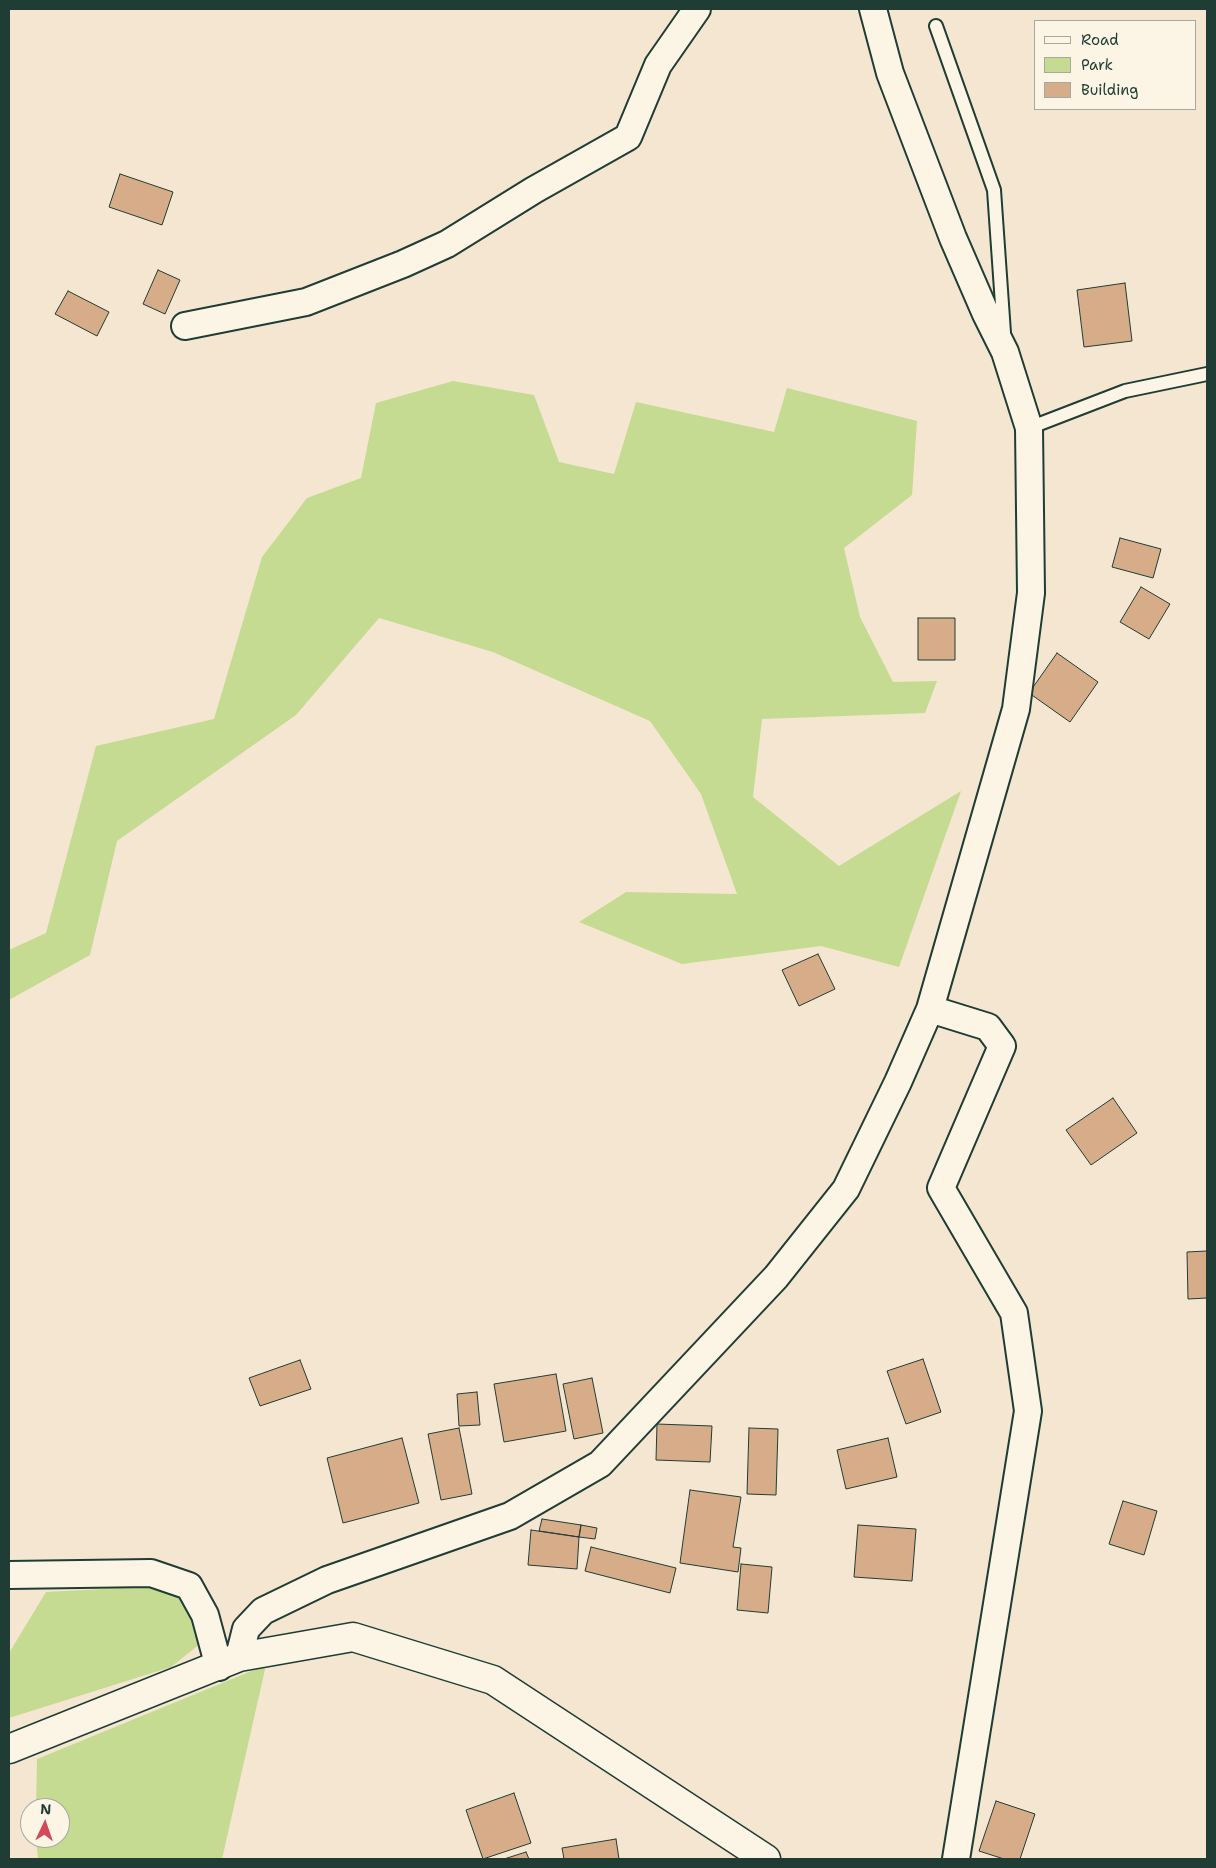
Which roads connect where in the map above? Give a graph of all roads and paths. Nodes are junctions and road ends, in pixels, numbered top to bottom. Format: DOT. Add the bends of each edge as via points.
graph roads {
  1 [pos="697,9"];
  2 [pos="873,9"];
  3 [pos="936,26"];
  4 [pos="185,326"];
  5 [pos="1005,352"];
  6 [pos="1207,374"];
  7 [pos="1029,428"];
  8 [pos="930,1009"];
  9 [pos="9,1575"];
  10 [pos="229,1662"];
  11 [pos="9,1749"];
  12 [pos="766,1859"];
  13 [pos="956,1859"];
  1 -- 4 [label="street" via="658,65 628,137 447,244 403,264 306,302"];
  2 -- 5 [label="street" via="890,73 953,238"];
  3 -- 5 [label="lane" via="994,190"];
  5 -- 7 [label="street"];
  6 -- 7 [label="lane" via="1124,391"];
  7 -- 8 [label="street" via="1031,594 1016,709"];
  8 -- 10 [label="street" via="846,1189 776,1277 600,1464 510,1516 327,1580 262,1611 246,1630"];
  8 -- 13 [label="street" via="988,1027 1002,1046 941,1188 1014,1313 1028,1411"];
  9 -- 10 [label="street" via="151,1573 189,1586"];
  10 -- 11 [label="street"];
  10 -- 12 [label="street" via="352,1637 493,1680"];
}
